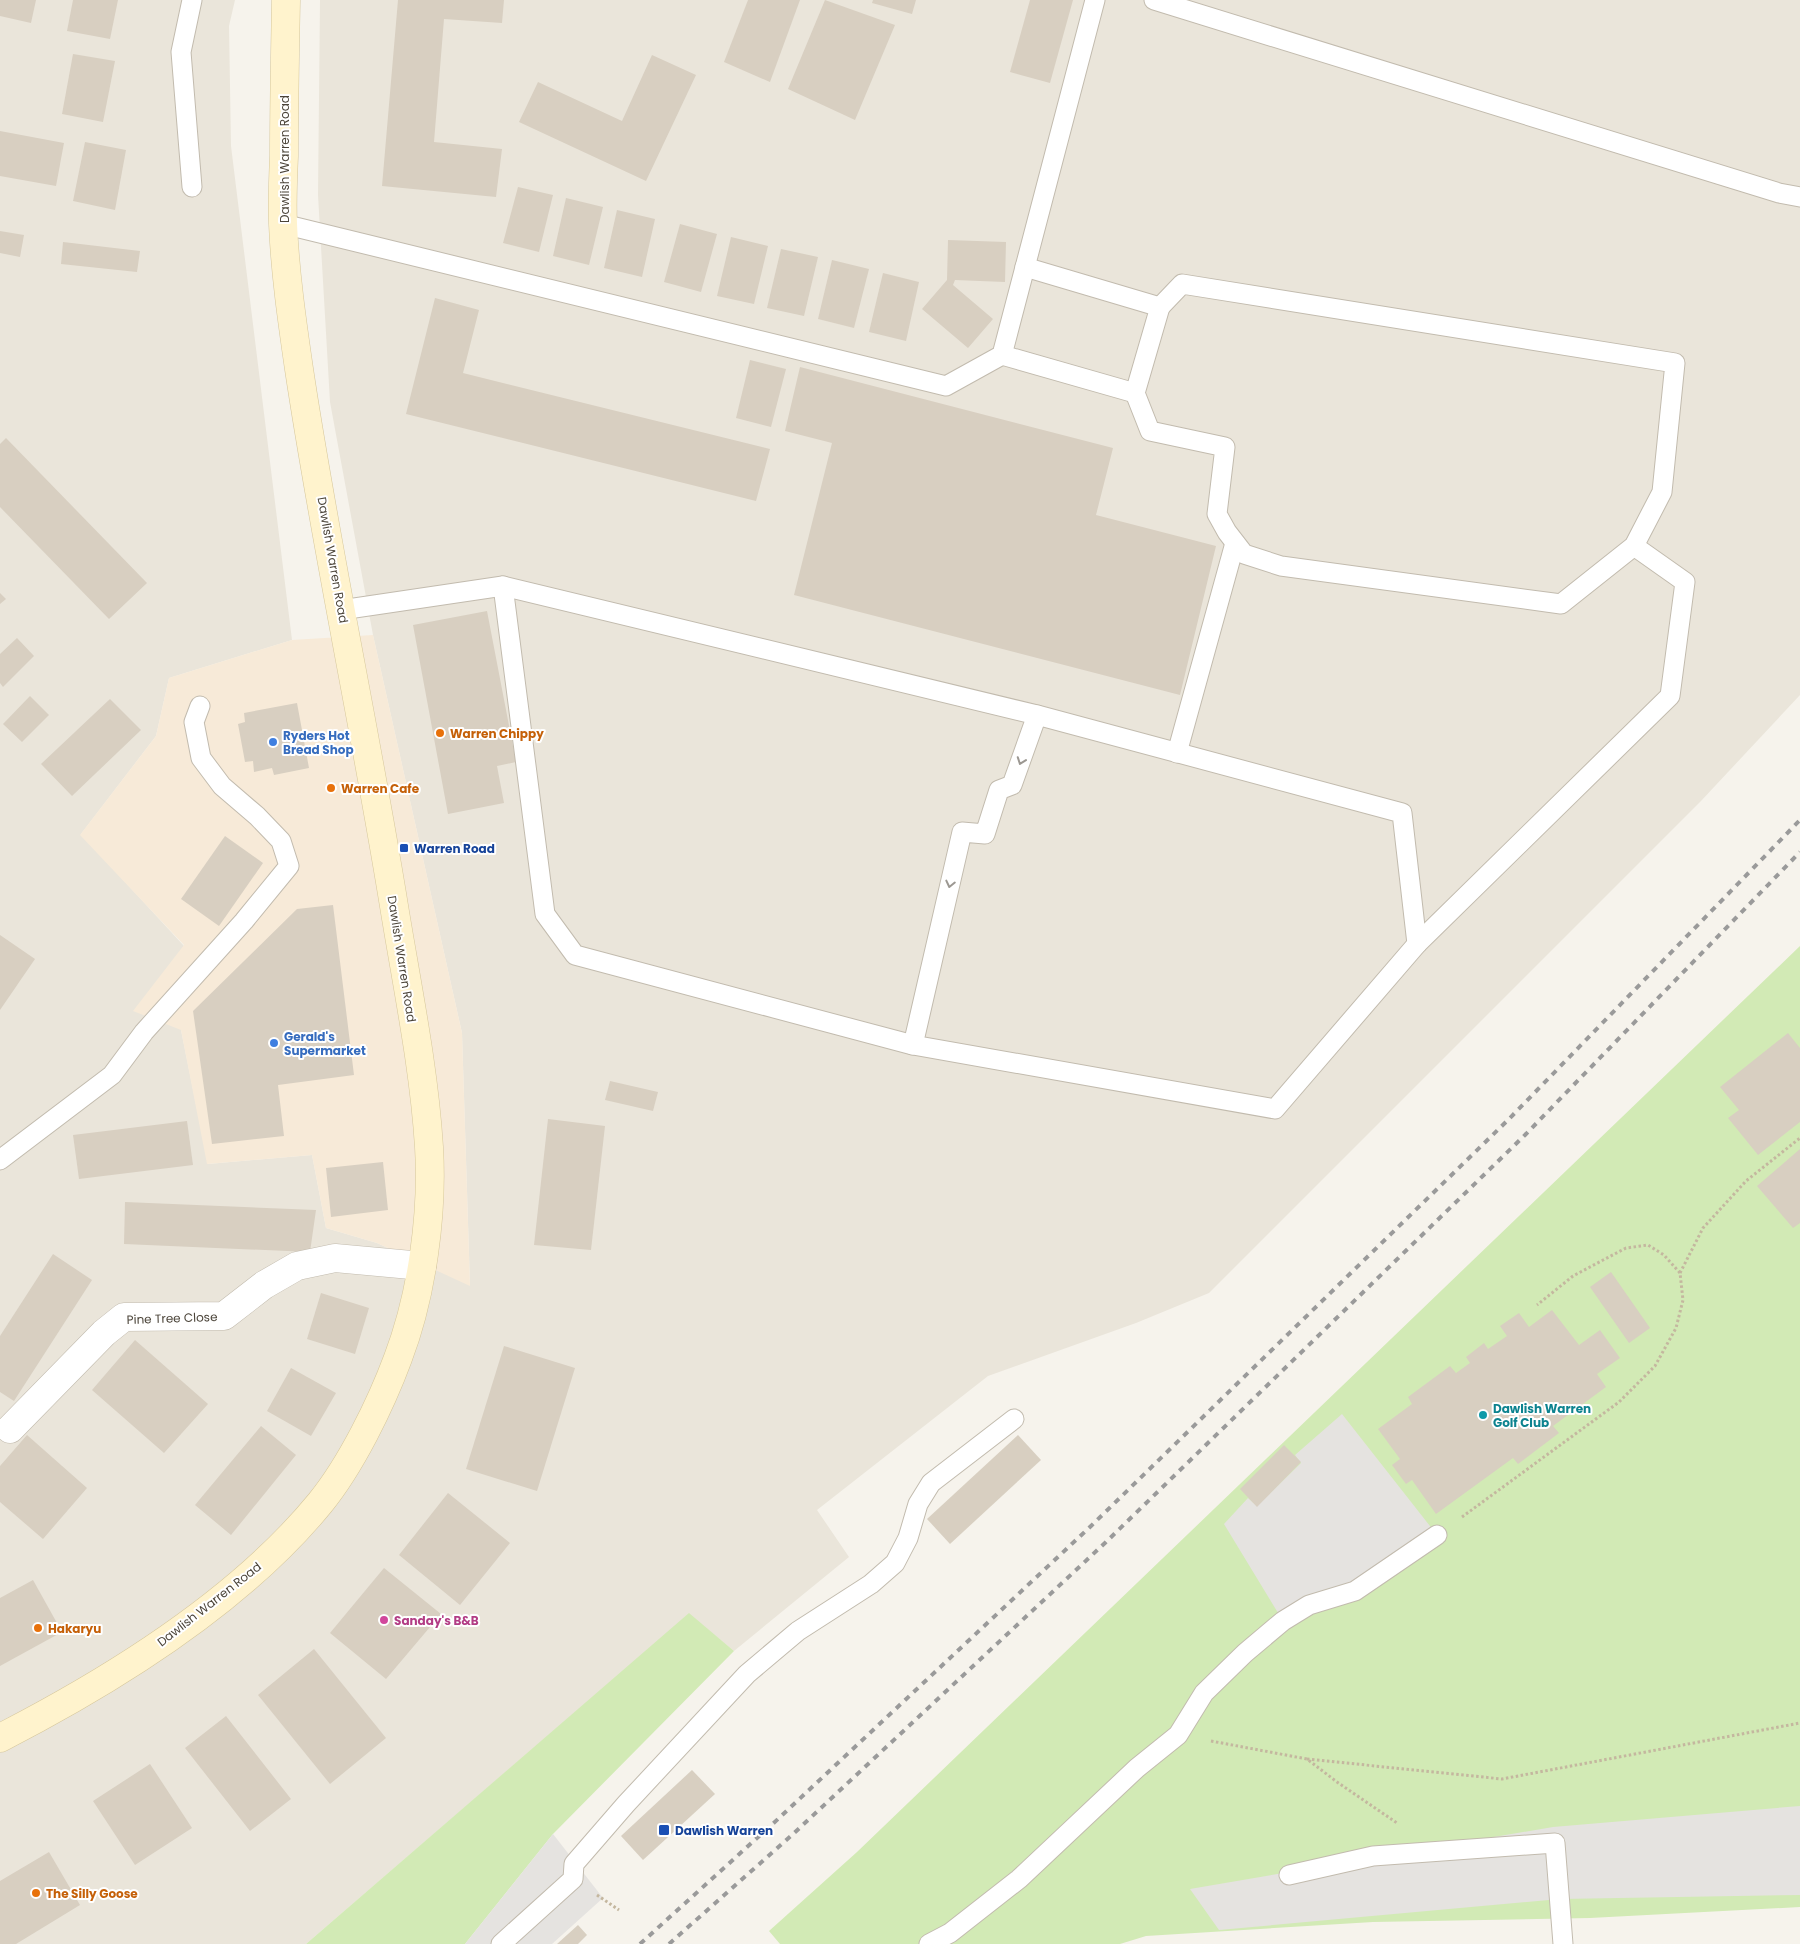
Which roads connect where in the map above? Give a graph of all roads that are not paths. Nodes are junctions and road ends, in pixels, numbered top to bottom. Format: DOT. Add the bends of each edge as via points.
graph roads {
  1 [pos="192,0"];
  2 [pos="286,0"];
  3 [pos="1095,0"];
  4 [pos="1154,0"];
  5 [pos="192,187"];
  6 [pos="1800,197"];
  7 [pos="283,224"];
  8 [pos="1025,267"];
  9 [pos="1160,307"];
  10 [pos="1002,355"];
  11 [pos="1135,392"];
  12 [pos="1236,542"];
  13 [pos="1634,546"];
  14 [pos="503,586"];
  15 [pos="341,610"];
  16 [pos="200,706"];
  17 [pos="1037,715"];
  18 [pos="1177,752"];
  19 [pos="1417,944"];
  20 [pos="913,1045"];
  21 [pos="0,1160"];
  22 [pos="422,1266"];
  23 [pos="1014,1419"];
  24 [pos="10,1429"];
  25 [pos="1437,1535"];
  26 [pos="0,1738"];
  27 [pos="1289,1875"];
  28 [pos="500,1944"];
  29 [pos="929,1944"];
  30 [pos="1563,1944"];
  1 -- 5 [label="lane" via="180,52"];
  2 -- 7 [label="street, Dawlish Warren Road"];
  3 -- 8 [label="lane"];
  4 -- 6 [label="lane"];
  7 -- 10 [label="lane" via="946,386"];
  7 -- 15 [label="street, Dawlish Warren Road" via="300,373"];
  8 -- 9 [label="lane"];
  8 -- 10 [label="lane"];
  9 -- 11 [label="lane"];
  9 -- 13 [label="lane" via="1182,284 1675,363 1662,492"];
  10 -- 11 [label="lane"];
  11 -- 12 [label="lane" via="1150,431 1225,447 1217,514"];
  12 -- 13 [label="lane" via="1244,554 1281,566 1561,604"];
  12 -- 18 [label="lane"];
  13 -- 19 [label="lane" via="1686,582 1670,696"];
  14 -- 15 [label="lane"];
  14 -- 17 [label="lane"];
  14 -- 20 [label="lane" via="545,914 575,955"];
  15 -- 22 [label="street, Dawlish Warren Road" via="382,832 424,1093 429,1152"];
  16 -- 21 [label="lane" via="194,722 201,758 222,786 281,841 289,866 144,1032 112,1075"];
  17 -- 18 [label="lane"];
  17 -- 20 [label="lane, one-way" via="1012,785 999,790 985,834 962,832"];
  18 -- 19 [label="lane" via="1402,813"];
  19 -- 20 [label="lane" via="1275,1109"];
  22 -- 24 [label="street, Pine Tree Close" via="335,1258 297,1266 264,1285 224,1316 124,1317 104,1333"];
  22 -- 26 [label="street, Dawlish Warren Road" via="413,1312 398,1359 350,1459 321,1502 247,1578 182,1628 112,1675"];
  23 -- 28 [label="lane" via="931,1483 918,1504 908,1538 895,1563 871,1584 798,1631 747,1674 574,1864 574,1879"];
  25 -- 29 [label="lane" via="1355,1591 1309,1605 1282,1621 1204,1693 1178,1735 1137,1768 1019,1878 950,1933"];
  27 -- 30 [label="lane" via="1373,1856 1555,1843"];
}
